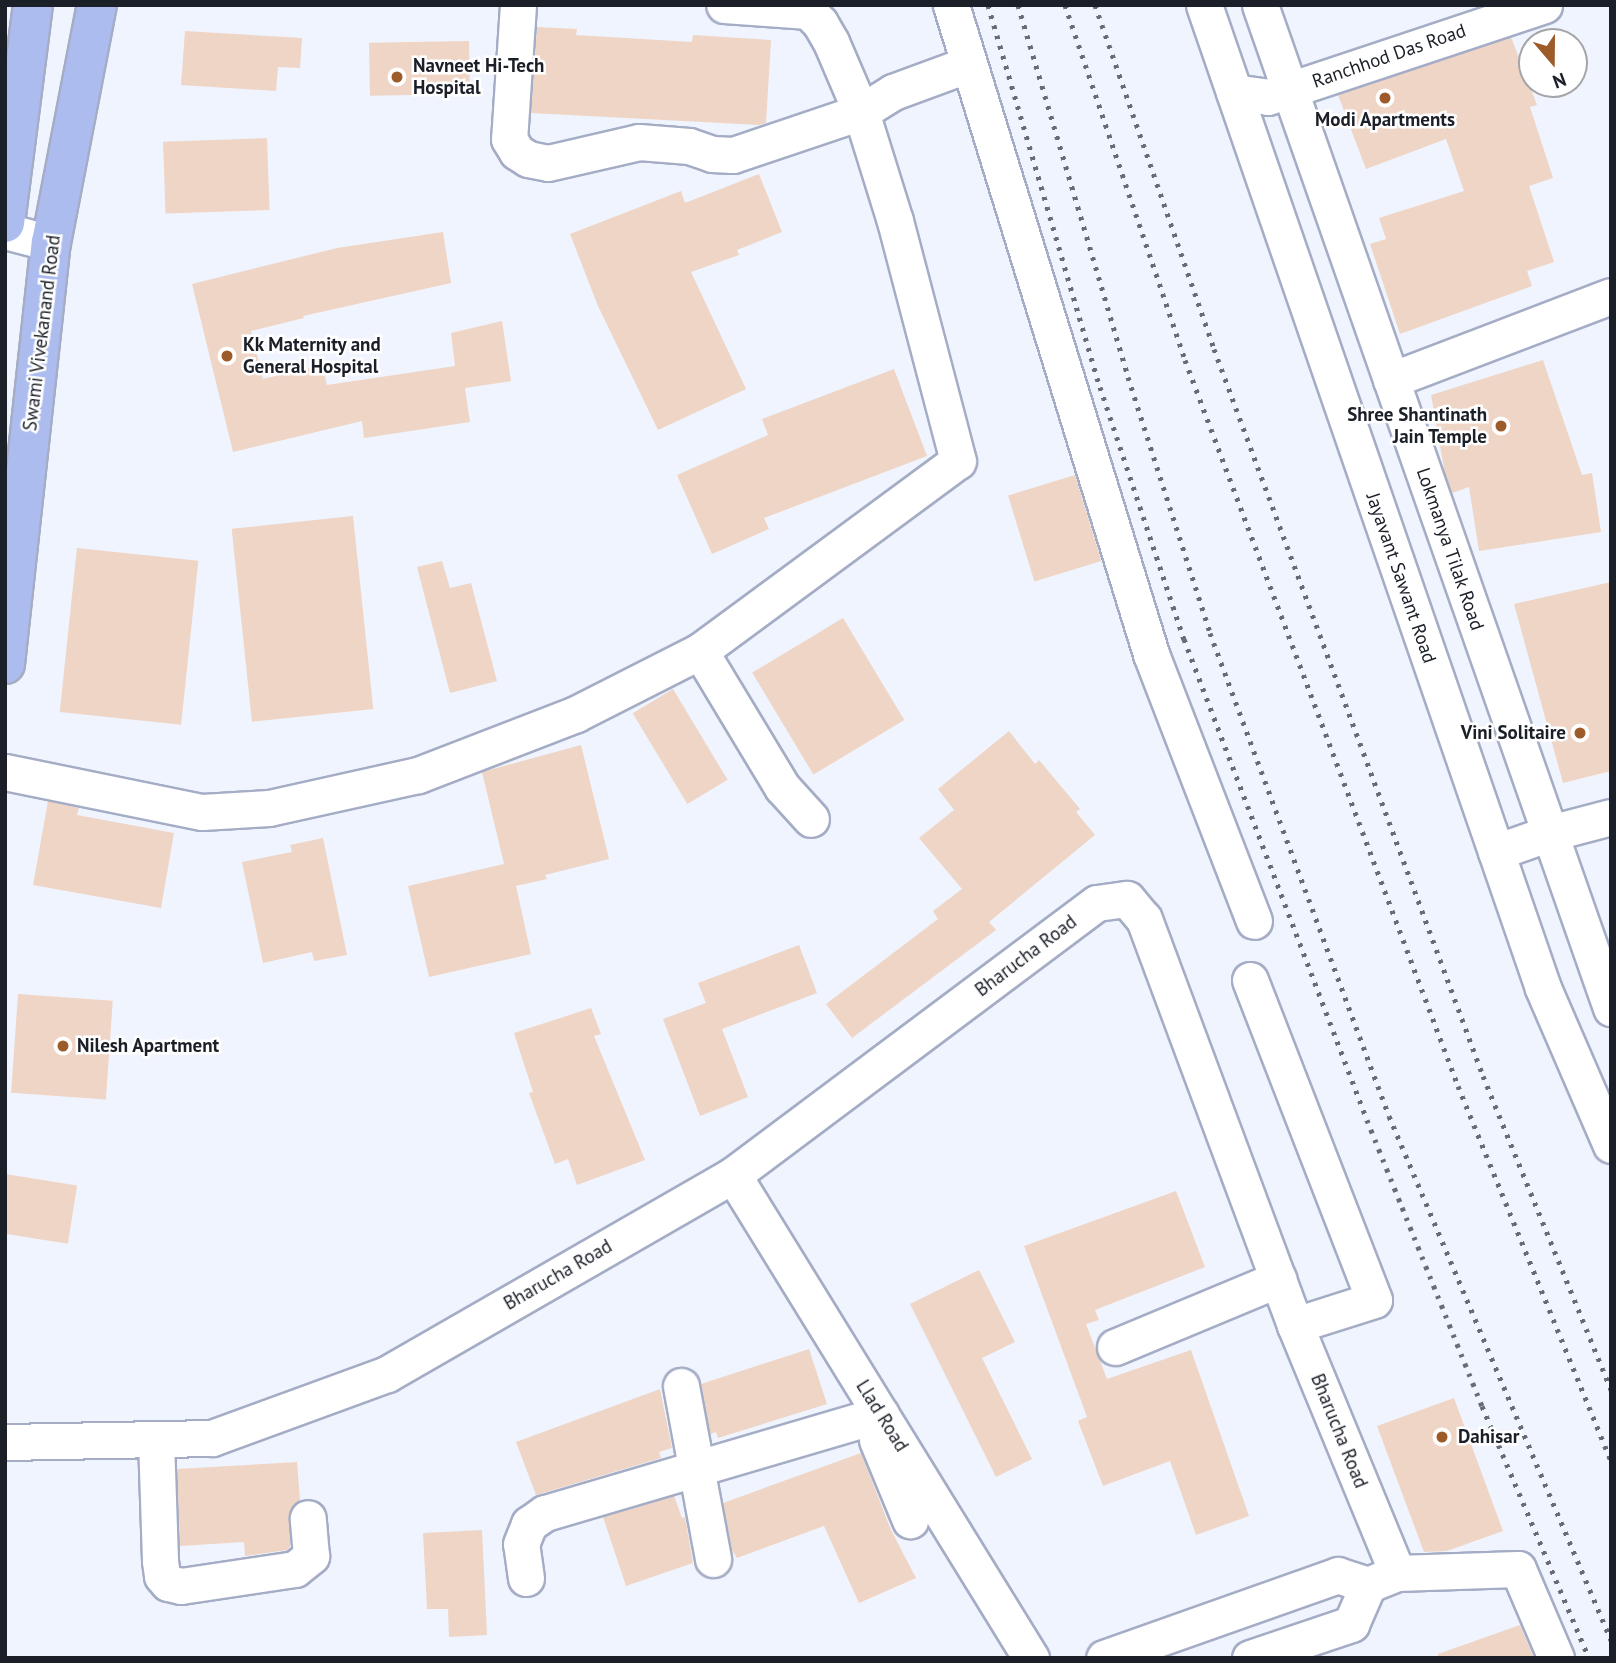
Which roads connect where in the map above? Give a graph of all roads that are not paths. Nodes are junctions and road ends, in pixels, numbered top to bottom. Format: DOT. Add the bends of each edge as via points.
graph roads {
  1 [pos="33,5"];
  2 [pos="97,5"];
  3 [pos="518,5"];
  4 [pos="724,5"];
  5 [pos="951,5"];
  6 [pos="1204,5"];
  7 [pos="1260,5"];
  8 [pos="1544,5"];
  9 [pos="970,64"];
  10 [pos="1288,91"];
  11 [pos="1234,92"];
  12 [pos="861,112"];
  13 [pos="5,223"];
  14 [pos="5,232"];
  15 [pos="51,243"];
  16 [pos="1611,296"];
  17 [pos="1391,380"];
  18 [pos="700,651"];
  19 [pos="5,664"];
  20 [pos="5,772"];
  21 [pos="811,819"];
  22 [pos="1588,826"];
  23 [pos="1496,852"];
  24 [pos="1254,920"];
  25 [pos="1250,980"];
  26 [pos="1611,1008"];
  27 [pos="1611,1145"];
  28 [pos="733,1175"];
  29 [pos="1278,1279"];
  30 [pos="1295,1325"];
  31 [pos="1115,1347"];
  32 [pos="681,1386"];
  33 [pos="874,1416"];
  34 [pos="156,1439"];
  35 [pos="5,1441"];
  36 [pos="697,1470"];
  37 [pos="308,1518"];
  38 [pos="910,1520"];
  39 [pos="713,1559"];
  40 [pos="527,1578"];
  41 [pos="1383,1579"];
  42 [pos="1031,1658"];
  43 [pos="1104,1658"];
  44 [pos="1251,1658"];
  45 [pos="1556,1658"];
  1 -- 13 [label="main road"];
  2 -- 15 [label="main road, Swami Vivekanand Road"];
  3 -- 12 [label="street" via="509,139 528,159 548,163 639,142 733,155"];
  4 -- 12 [label="street" via="808,10 831,42"];
  5 -- 9 [label="street"];
  6 -- 11 [label="street, Jayavant Sawant Road"];
  7 -- 10 [label="street"];
  8 -- 10 [label="street, Ranchhod Das Road"];
  9 -- 12 [label="street" via="893,92"];
  9 -- 24 [label="street" via="1151,654"];
  10 -- 11 [label="street, Ranchhod Das Road" via="1268,97"];
  10 -- 17 [label="street, Lokmanya Tilak Road"];
  11 -- 23 [label="street, Jayavant Sawant Road"];
  12 -- 18 [label="street" via="895,221 958,461"];
  14 -- 15 [label="street"];
  15 -- 19 [label="main road, Swami Vivekanand Road"];
  16 -- 17 [label="street"];
  17 -- 22 [label="street, Lokmanya Tilak Road"];
  18 -- 20 [label="street" via="576,714 418,775 269,808 202,812"];
  18 -- 21 [label="street" via="782,788"];
  22 -- 23 [label="street"];
  22 -- 26 [label="street, Lokmanya Tilak Road"];
  23 -- 27 [label="street, Jayavant Sawant Road" via="1543,988"];
  25 -- 30 [label="street" via="1374,1300"];
  28 -- 29 [label="street, Bharucha Road" via="1097,903 1127,899 1144,919"];
  28 -- 33 [label="street, Llad Road"];
  28 -- 34 [label="street, Bharucha Road" via="387,1374 212,1438"];
  29 -- 30 [label="street, Bharucha Road"];
  29 -- 31 [label="street"];
  30 -- 41 [label="street, Bharucha Road"];
  32 -- 36 [label="street"];
  33 -- 36 [label="street"];
  33 -- 38 [label="street"];
  33 -- 42 [label="street, Llad Road"];
  34 -- 35 [label="street, Bharucha Road"];
  34 -- 37 [label="street" via="160,1561 168,1583 181,1586 295,1569 311,1556"];
  36 -- 39 [label="street"];
  36 -- 40 [label="street" via="545,1513 530,1524 521,1544"];
  41 -- 43 [label="street" via="1338,1575"];
  41 -- 44 [label="street" via="1351,1624"];
  41 -- 45 [label="street" via="1518,1569"];
}
